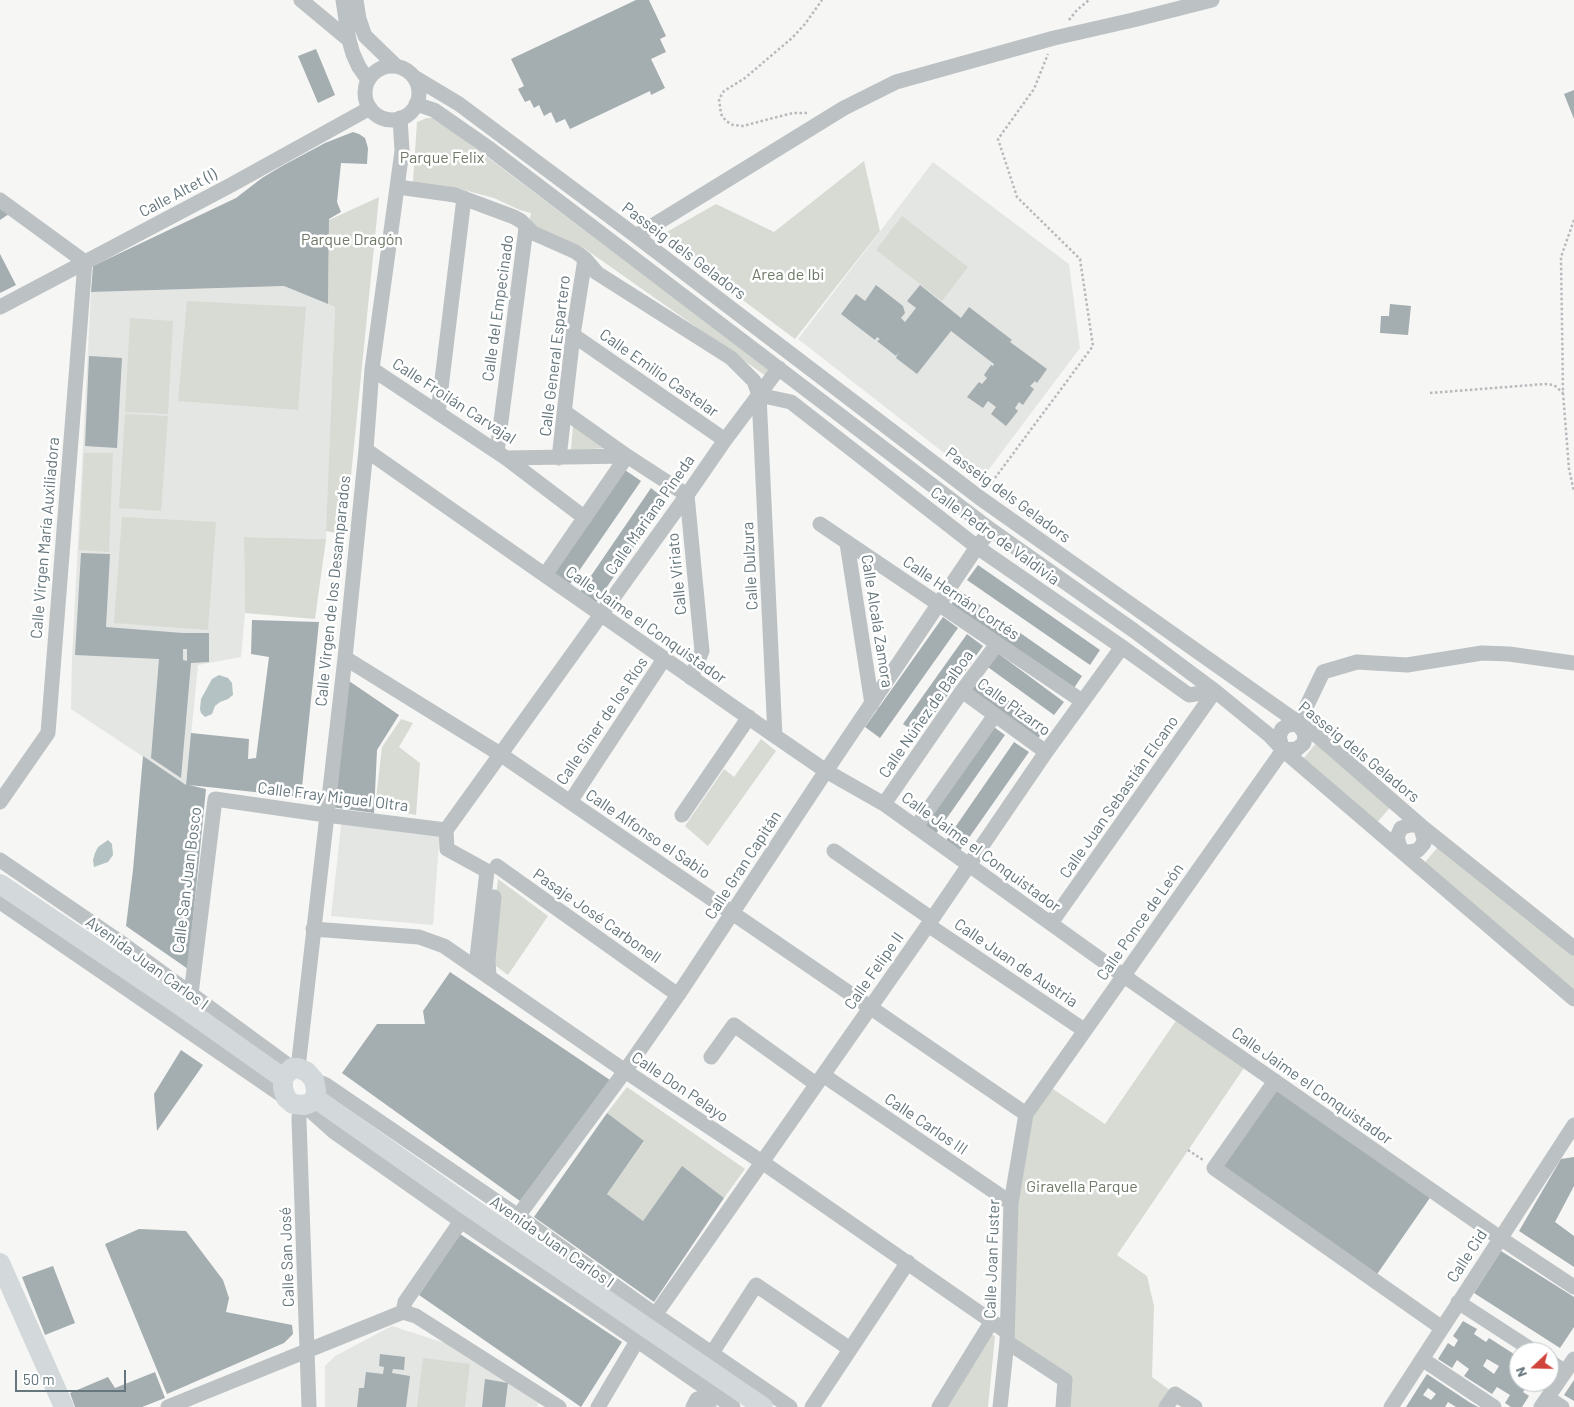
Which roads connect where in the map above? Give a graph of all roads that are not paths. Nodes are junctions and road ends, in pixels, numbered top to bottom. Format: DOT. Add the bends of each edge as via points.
graph roads {
  1 [pos="301,0"];
  2 [pos="343,0"];
  3 [pos="356,0"];
  4 [pos="1212,0"];
  5 [pos="349,40"];
  6 [pos="396,66"];
  7 [pos="414,78"];
  8 [pos="368,80"];
  9 [pos="416,104"];
  10 [pos="370,108"];
  11 [pos="400,118"];
  12 [pos="398,187"];
  13 [pos="464,198"];
  14 [pos="0,200"];
  15 [pos="526,228"];
  16 [pos="636,236"];
  17 [pos="585,259"];
  18 [pos="85,262"];
  19 [pos="0,307"];
  20 [pos="574,335"];
  21 [pos="779,368"];
  22 [pos="372,369"];
  23 [pos="759,395"];
  24 [pos="565,412"];
  25 [pos="438,413"];
  26 [pos="725,440"];
  27 [pos="366,450"];
  28 [pos="501,455"];
  29 [pos="627,456"];
  30 [pos="560,458"];
  31 [pos="687,495"];
  32 [pos="585,518"];
  33 [pos="820,524"];
  34 [pos="991,530"];
  35 [pos="847,543"];
  36 [pos="977,547"];
  37 [pos="545,575"];
  38 [pos="939,604"];
  39 [pos="601,615"];
  40 [pos="997,644"];
  41 [pos="1122,647"];
  42 [pos="345,658"];
  43 [pos="664,660"];
  44 [pos="1574,663"];
  45 [pos="691,678"];
  46 [pos="962,691"];
  47 [pos="1215,691"];
  48 [pos="1082,701"];
  49 [pos="872,704"];
  50 [pos="995,715"];
  51 [pos="749,717"];
  52 [pos="1298,724"];
  53 [pos="775,736"];
  54 [pos="1283,750"];
  55 [pos="1046,752"];
  56 [pos="500,754"];
  57 [pos="826,770"];
  58 [pos="215,799"];
  59 [pos="0,802"];
  60 [pos="570,802"];
  61 [pos="884,804"];
  62 [pos="326,815"];
  63 [pos="682,815"];
  64 [pos="1420,825"];
  65 [pos="916,827"];
  66 [pos="446,830"];
  67 [pos="834,851"];
  68 [pos="1401,851"];
  69 [pos="0,860"];
  70 [pos="968,865"];
  71 [pos="0,884"];
  72 [pos="0,902"];
  73 [pos="732,913"];
  74 [pos="930,922"];
  75 [pos="1051,923"];
  76 [pos="313,929"];
  77 [pos="1574,948"];
  78 [pos="476,966"];
  79 [pos="489,976"];
  80 [pos="1124,976"];
  81 [pos="678,995"];
  82 [pos="1574,999"];
  83 [pos="188,1001"];
  84 [pos="870,1007"];
  85 [pos="1084,1030"];
  86 [pos="710,1057"];
  87 [pos="625,1071"];
  88 [pos="820,1080"];
  89 [pos="1275,1081"];
  90 [pos="299,1088"];
  91 [pos="1026,1114"];
  92 [pos="1574,1125"];
  93 [pos="762,1162"];
  94 [pos="1011,1202"];
  95 [pos="461,1221"];
  96 [pos="513,1224"];
  97 [pos="1500,1238"];
  98 [pos="908,1262"];
  99 [pos="0,1263"];
  100 [pos="1574,1287"];
  101 [pos="1458,1302"];
  102 [pos="403,1312"];
  103 [pos="992,1321"];
  104 [pos="646,1328"];
  105 [pos="1442,1328"];
  106 [pos="1007,1337"];
  107 [pos="1519,1342"];
  108 [pos="850,1349"];
  109 [pos="308,1351"];
  110 [pos="712,1353"];
  111 [pos="1422,1359"];
  112 [pos="1574,1359"];
  113 [pos="1559,1368"];
  114 [pos="1564,1372"];
  115 [pos="1545,1402"];
  116 [pos="64,1407"];
  117 [pos="168,1407"];
  118 [pos="309,1407"];
  119 [pos="559,1407"];
  120 [pos="598,1407"];
  121 [pos="693,1407"];
  122 [pos="709,1407"];
  123 [pos="733,1407"];
  124 [pos="763,1407"];
  125 [pos="790,1407"];
  126 [pos="812,1407"];
  127 [pos="939,1407"];
  128 [pos="1000,1407"];
  129 [pos="1063,1407"];
  130 [pos="1166,1407"];
  131 [pos="1195,1407"];
  132 [pos="1391,1407"];
  133 [pos="1494,1407"];
  134 [pos="1562,1407"];
  1 -- 5 [label="street"];
  2 -- 5 [label="street"];
  3 -- 6 [label="street" via="365,36"];
  4 -- 16 [label="street" via="1054,38 896,82 829,118"];
  5 -- 8 [label="street" via="359,67"];
  6 -- 7 [label="street" via="407,70"];
  6 -- 8 [label="street" via="384,67"];
  7 -- 9 [label="street" via="419,96"];
  7 -- 16 [label="street, Passeig dels Geladors" via="459,104"];
  8 -- 10 [label="street" via="365,94"];
  9 -- 11 [label="street"];
  9 -- 21 [label="street" via="434,110 490,149"];
  10 -- 11 [label="street" via="380,117"];
  10 -- 18 [label="street, Calle Altet (l)"];
  11 -- 12 [label="street, Calle Virgen de los Desamparados" via="402,151"];
  12 -- 13 [label="street"];
  12 -- 22 [label="street, Calle Virgen de los Desamparados"];
  13 -- 15 [label="street" via="506,213 521,221"];
  13 -- 25 [label="street"];
  14 -- 18 [label="street"];
  15 -- 17 [label="street"];
  15 -- 28 [label="street, Calle del Empecinado"];
  16 -- 52 [label="street, Passeig dels Geladors" via="980,498"];
  17 -- 20 [label="street, Calle General Espartero"];
  17 -- 23 [label="street" via="597,273 731,358 754,381"];
  18 -- 19 [label="street, Calle Altet (l)"];
  18 -- 59 [label="street, Calle Virgen María Auxiliadora" via="48,733"];
  20 -- 24 [label="street, Calle General Espartero"];
  20 -- 26 [label="street, Calle Emilio Castelar"];
  21 -- 23 [label="street, Calle Mariana Pineda"];
  21 -- 34 [label="street"];
  22 -- 25 [label="street, Calle Froilán Carvajal"];
  22 -- 27 [label="street, Calle Virgen de los Desamparados"];
  23 -- 26 [label="street, Calle Mariana Pineda"];
  23 -- 36 [label="street, Calle Pedro de Valdivia" via="791,402"];
  23 -- 53 [label="street, Calle Dulzura"];
  24 -- 29 [label="street"];
  24 -- 30 [label="street, Calle General Espartero"];
  25 -- 28 [label="street, Calle Froilán Carvajal"];
  26 -- 31 [label="street, Calle Mariana Pineda"];
  27 -- 37 [label="street, Calle Jaime el Conquistador"];
  27 -- 42 [label="street, Calle Virgen de los Desamparados"];
  28 -- 30 [label="street, Calle Froilán Carvajal"];
  28 -- 32 [label="street"];
  29 -- 30 [label="street, Calle Froilán Carvajal"];
  29 -- 31 [label="street"];
  29 -- 32 [label="street"];
  31 -- 39 [label="street, Calle Mariana Pineda"];
  31 -- 45 [label="street, Calle Viriato" via="702,651"];
  32 -- 37 [label="street"];
  33 -- 35 [label="street, Calle Hernán Cortés"];
  34 -- 36 [label="street, Calle Gran Capitán"];
  34 -- 47 [label="street"];
  35 -- 38 [label="street, Calle Hernán Cortés"];
  35 -- 49 [label="street, Calle Alcalá Zamora"];
  36 -- 38 [label="street, Calle Gran Capitán"];
  36 -- 41 [label="street, Calle Pedro de Valdivia"];
  37 -- 39 [label="street, Calle Jaime el Conquistador"];
  38 -- 40 [label="street, Calle Hernán Cortés"];
  38 -- 49 [label="street, Calle Gran Capitán"];
  39 -- 43 [label="street, Calle Jaime el Conquistador"];
  39 -- 56 [label="street, Calle Mariana Pineda"];
  40 -- 46 [label="street, Calle Núñez de Balboa"];
  40 -- 48 [label="street, Calle Hernán Cortés"];
  41 -- 47 [label="street, Calle Pedro de Valdivia" via="1188,695"];
  41 -- 48 [label="street, Calle Felipe II"];
  42 -- 56 [label="street, Calle Alfonso el Sabio"];
  42 -- 62 [label="street, Calle Virgen de los Desamparados"];
  43 -- 45 [label="street, Calle Jaime el Conquistador"];
  43 -- 60 [label="street, Calle Giner de los Ríos"];
  44 -- 52 [label="street" via="1482,653 1407,665 1357,662 1323,672"];
  45 -- 51 [label="street, Calle Jaime el Conquistador"];
  46 -- 50 [label="street, Calle Pizarro"];
  46 -- 61 [label="street, Calle Núñez de Balboa"];
  47 -- 54 [label="street"];
  47 -- 75 [label="street, Calle Juan Sebastián Elcano"];
  48 -- 55 [label="street, Calle Felipe II"];
  49 -- 57 [label="street, Calle Gran Capitán"];
  50 -- 55 [label="street, Calle Pizarro"];
  50 -- 65 [label="street"];
  51 -- 53 [label="street, Calle Jaime el Conquistador"];
  51 -- 63 [label="street"];
  52 -- 54 [label="street" via="1305,734 1304,743 1297,749"];
  52 -- 64 [label="street, Passeig dels Geladors" via="1320,738"];
  53 -- 57 [label="street, Calle Jaime el Conquistador"];
  54 -- 68 [label="street"];
  54 -- 80 [label="street, Calle Ponce de León"];
  55 -- 70 [label="street, Calle Felipe II"];
  56 -- 60 [label="street, Calle Alfonso el Sabio"];
  56 -- 66 [label="street, Calle Mariana Pineda"];
  57 -- 61 [label="street, Calle Jaime el Conquistador"];
  57 -- 73 [label="street, Calle Gran Capitán"];
  58 -- 62 [label="street, Calle Fray Miguel Oltra"];
  58 -- 83 [label="street, Calle San Juan Bosco"];
  60 -- 73 [label="street, Calle Alfonso el Sabio"];
  61 -- 65 [label="street, Calle Jaime el Conquistador"];
  62 -- 66 [label="street, Calle Fray Miguel Oltra"];
  62 -- 76 [label="street, Calle Virgen de los Desamparados"];
  64 -- 68 [label="street" via="1405,826 1398,832"];
  64 -- 68 [label="street" via="1424,839 1421,847 1414,852"];
  64 -- 77 [label="street, Passeig dels Geladors"];
  65 -- 70 [label="street, Calle Jaime el Conquistador"];
  66 -- 78 [label="street" via="447,849 487,872"];
  67 -- 74 [label="street, Calle Juan de Austria"];
  68 -- 82 [label="street"];
  69 -- 83 [label="street, Avenida Juan Carlos I" via="123,944"];
  70 -- 74 [label="street, Calle Felipe II"];
  70 -- 75 [label="street, Calle Jaime el Conquistador"];
  71 -- 83 [label="main road, Avenida Juan Carlos I"];
  72 -- 90 [label="street, Avenida Juan Carlos I"];
  73 -- 81 [label="street, Calle Gran Capitán"];
  73 -- 84 [label="street, Calle Alfonso el Sabio"];
  74 -- 84 [label="street, Calle Felipe II"];
  74 -- 85 [label="street, Calle Juan de Austria"];
  75 -- 80 [label="street, Calle Jaime el Conquistador"];
  76 -- 78 [label="street, Calle Don Pelayo" via="419,938 444,946"];
  76 -- 90 [label="street, Calle Virgen de los Desamparados"];
  78 -- 79 [label="street, Calle Don Pelayo"];
  79 -- 81 [label="street, Pasaje José Carbonell" via="497,866"];
  79 -- 87 [label="street, Calle Don Pelayo"];
  80 -- 85 [label="street, Calle Ponce de León"];
  80 -- 89 [label="street, Calle Jaime el Conquistador"];
  81 -- 87 [label="street, Calle Gran Capitán"];
  83 -- 90 [label="main road, Avenida Juan Carlos I"];
  84 -- 88 [label="street, Calle Felipe II"];
  84 -- 91 [label="street, Calle Alfonso el Sabio"];
  85 -- 91 [label="street, Calle Ponce de León"];
  86 -- 88 [label="street, Calle Carlos III" via="734,1025"];
  87 -- 93 [label="street, Calle Don Pelayo"];
  87 -- 96 [label="street, Calle Gran Capitán"];
  88 -- 93 [label="street, Calle Felipe II"];
  88 -- 94 [label="street, Calle Carlos III"];
  89 -- 97 [label="street, Calle Jaime el Conquistador"];
  89 -- 105 [label="street" via="1214,1168"];
  90 -- 95 [label="street, Avenida Juan Carlos I" via="333,1131"];
  90 -- 96 [label="main road, Avenida Juan Carlos I" via="467,1205"];
  90 -- 109 [label="street, Calle San José"];
  91 -- 94 [label="street, Calle Joan Fuster"];
  92 -- 97 [label="street, Calle Cid"];
  93 -- 98 [label="street, Calle Don Pelayo"];
  93 -- 104 [label="street, Calle Felipe II"];
  94 -- 106 [label="street, Calle Joan Fuster"];
  95 -- 102 [label="street" via="405,1302"];
  95 -- 104 [label="street, Avenida Juan Carlos I" via="612,1323"];
  96 -- 104 [label="main road, Avenida Juan Carlos I"];
  97 -- 100 [label="street, Calle Jaime el Conquistador"];
  97 -- 101 [label="street, Calle Cid"];
  98 -- 103 [label="street, Calle Don Pelayo"];
  98 -- 108 [label="street"];
  99 -- 116 [label="main road"];
  101 -- 105 [label="street, Calle Cid"];
  101 -- 107 [label="street"];
  102 -- 109 [label="street"];
  102 -- 119 [label="street" via="416,1316"];
  103 -- 106 [label="street, Calle Don Pelayo"];
  103 -- 127 [label="street"];
  104 -- 110 [label="street, Avenida Juan Carlos I"];
  104 -- 120 [label="street, Calle Felipe II"];
  104 -- 123 [label="street, Avenida Juan Carlos I"];
  104 -- 124 [label="main road, Avenida Juan Carlos I"];
  105 -- 111 [label="street, Calle Cid"];
  106 -- 128 [label="street, Calle Joan Fuster"];
  106 -- 129 [label="street, Calle Don Pelayo" via="1065,1380"];
  108 -- 110 [label="street" via="756,1285"];
  108 -- 126 [label="street"];
  109 -- 117 [label="street"];
  109 -- 118 [label="street, Calle San José"];
  110 -- 125 [label="street, Avenida Juan Carlos I"];
  111 -- 132 [label="street, Calle Cid"];
  111 -- 133 [label="street"];
  112 -- 114 [label="street"];
  113 -- 114 [label="street"];
  114 -- 115 [label="street"];
  115 -- 134 [label="street"];
  121 -- 122 [label="street" via="697,1399"];
  130 -- 131 [label="street" via="1175,1394"];
}
